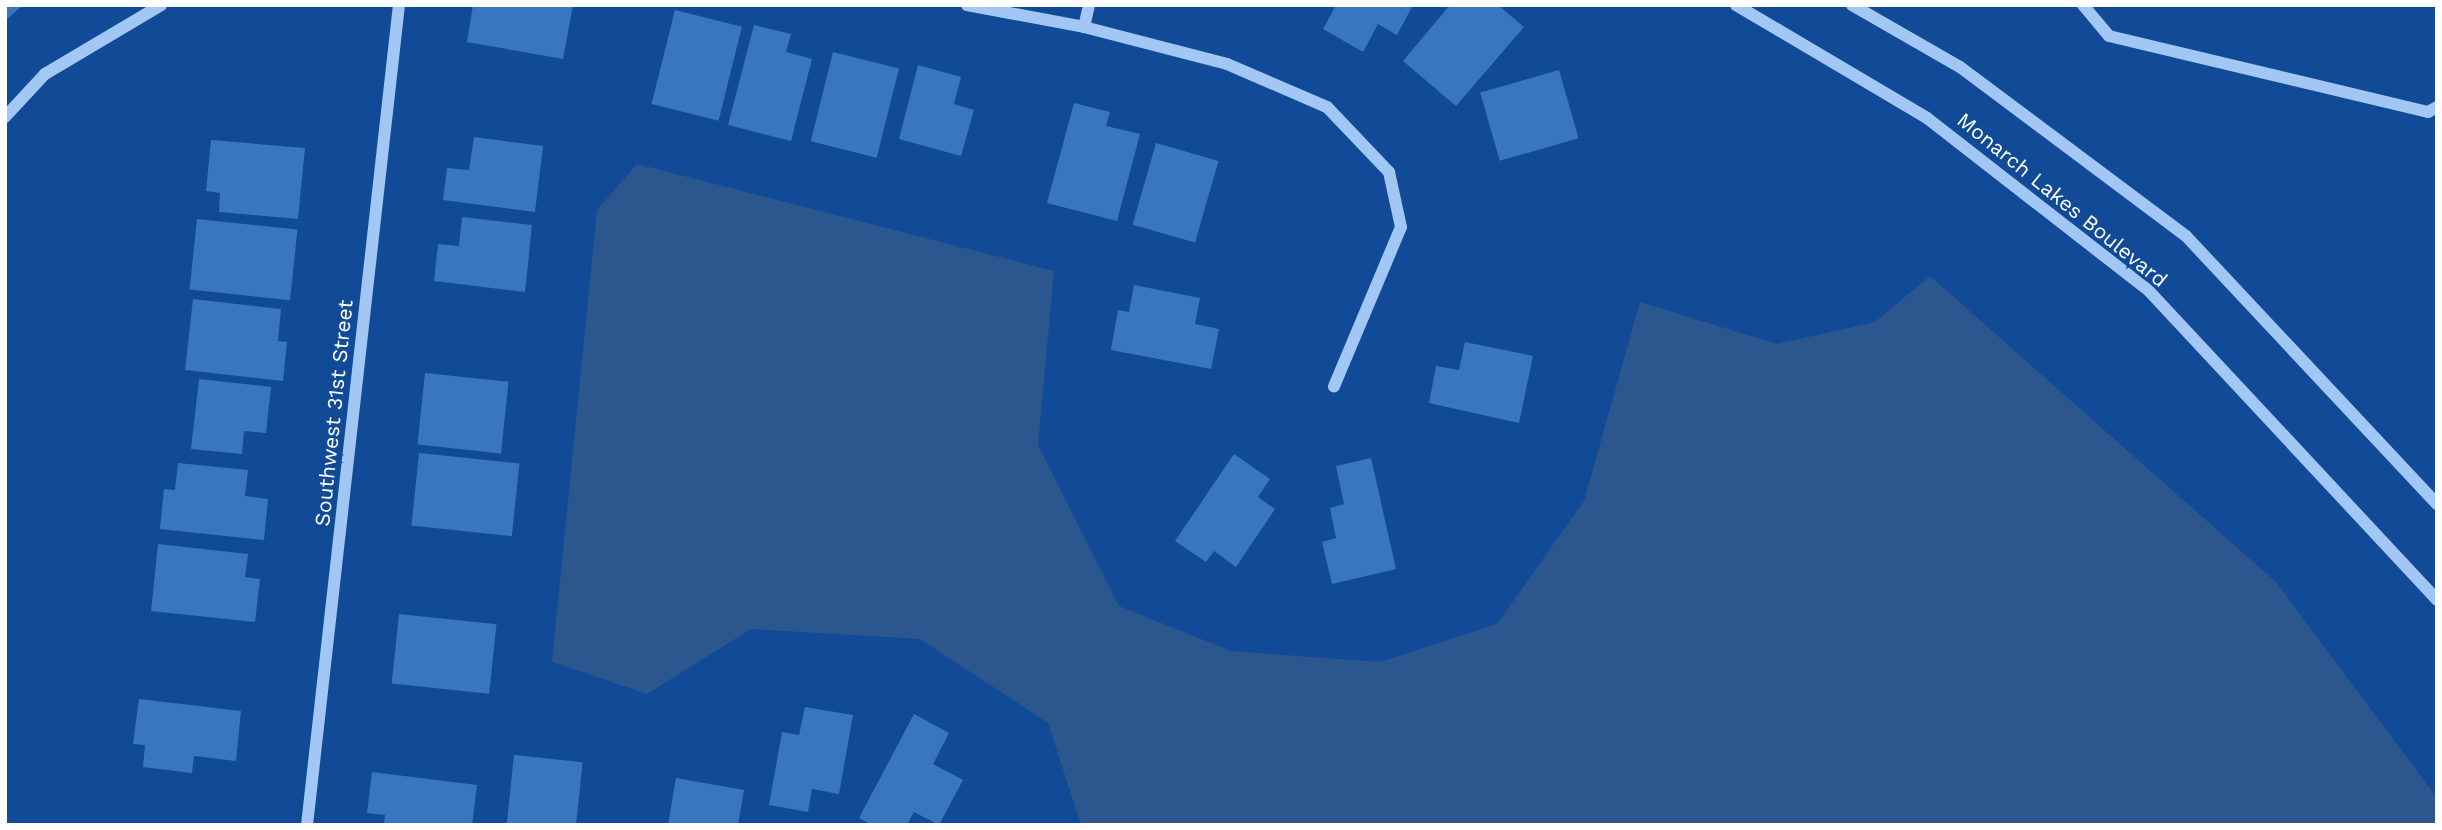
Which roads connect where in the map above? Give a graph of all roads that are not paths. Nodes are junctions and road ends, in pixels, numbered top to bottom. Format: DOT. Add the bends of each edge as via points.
graph roads {
  1 [pos="161,5"];
  2 [pos="398,5"];
  3 [pos="967,5"];
  4 [pos="1089,5"];
  5 [pos="1736,5"];
  6 [pos="1852,5"];
  7 [pos="2083,5"];
  8 [pos="1009,9"];
  9 [pos="1084,27"];
  10 [pos="2437,107"];
  11 [pos="5,117"];
  12 [pos="1334,386"];
  13 [pos="2437,504"];
  14 [pos="2437,600"];
  15 [pos="307,825"];
  1 -- 11 [label="street" via="45,74"];
  2 -- 15 [label="street, Southwest 31st Street"];
  3 -- 8 [label="street"];
  4 -- 9 [label="street"];
  5 -- 14 [label="street, Monarch Lakes Boulevard" via="1927,118 2149,291"];
  6 -- 13 [label="street, Monarch Lakes Boulevard" via="1960,67 2186,236"];
  7 -- 10 [label="street" via="2109,36 2428,112"];
  8 -- 9 [label="street"];
  9 -- 12 [label="street" via="1227,64 1327,107 1389,172 1401,227"];
}
